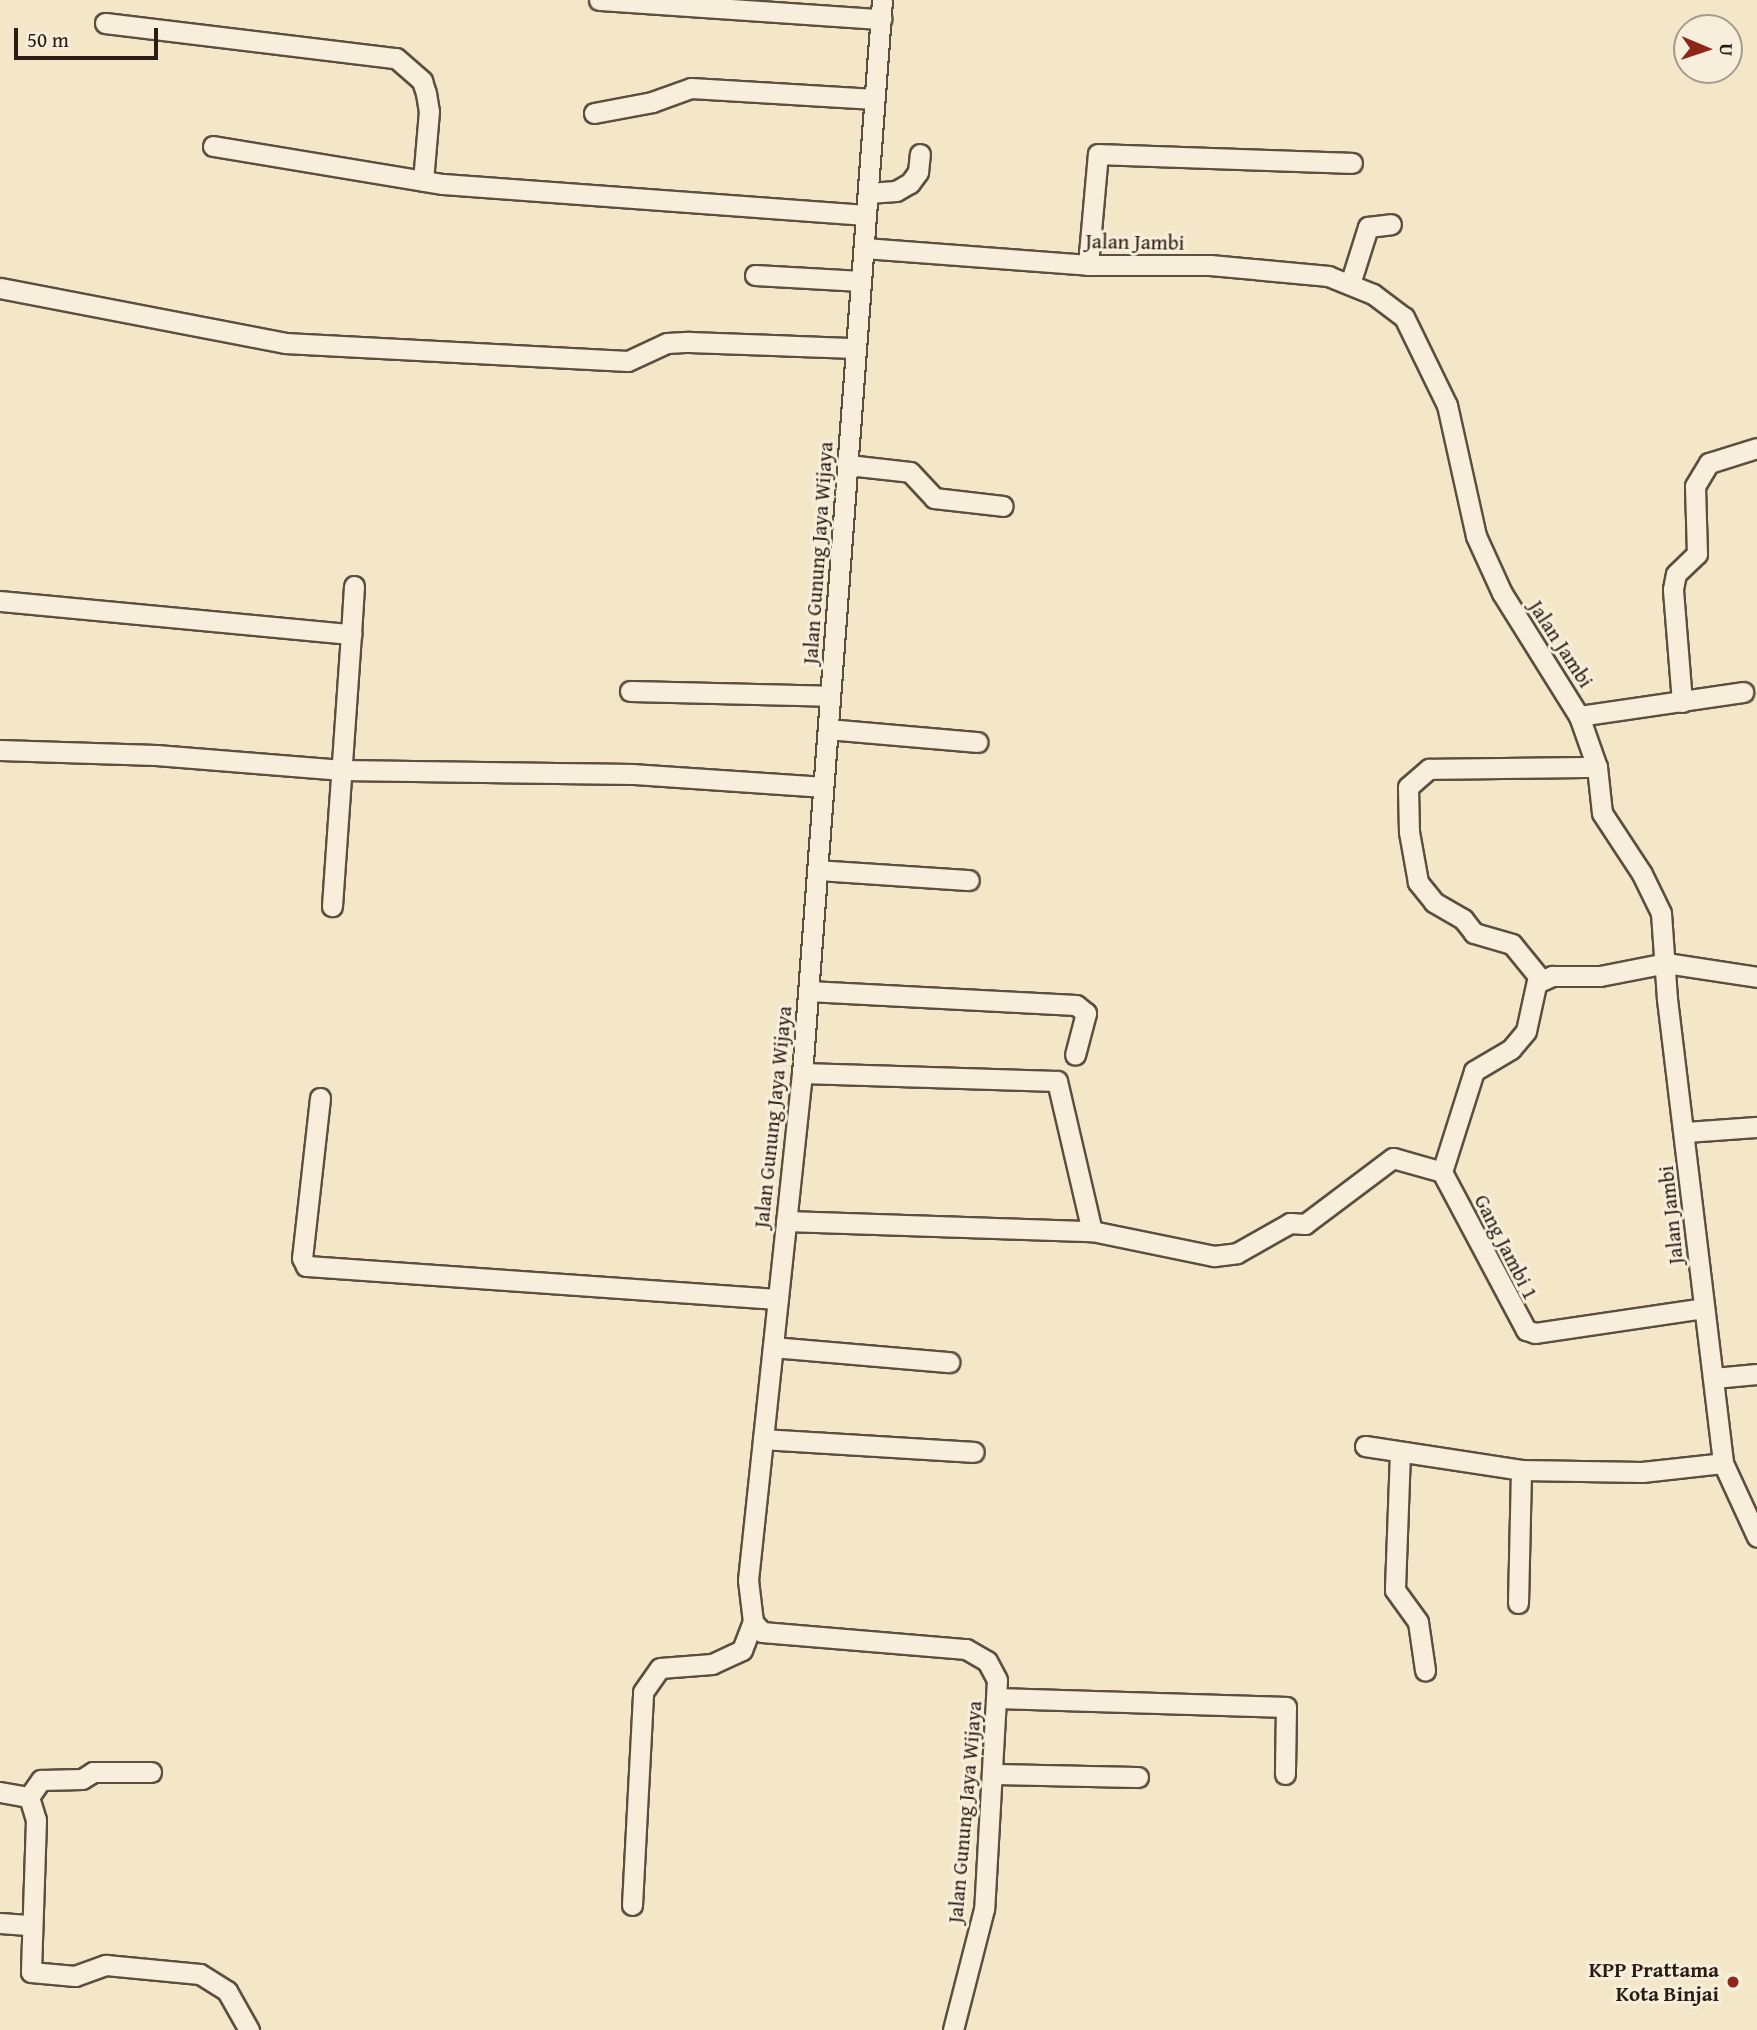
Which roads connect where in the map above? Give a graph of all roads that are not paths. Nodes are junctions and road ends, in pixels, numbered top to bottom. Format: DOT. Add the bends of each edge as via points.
graph roads {
  1 [pos="599,0"];
  2 [pos="882,10"];
  3 [pos="105,23"];
  4 [pos="875,99"];
  5 [pos="594,113"];
  6 [pos="213,146"];
  7 [pos="920,154"];
  8 [pos="1352,163"];
  9 [pos="423,181"];
  10 [pos="868,193"];
  11 [pos="866,215"];
  12 [pos="1391,224"];
  13 [pos="864,248"];
  14 [pos="1088,265"];
  15 [pos="755,275"];
  16 [pos="861,281"];
  17 [pos="1350,284"];
  18 [pos="0,288"];
  19 [pos="856,348"];
  20 [pos="1757,448"];
  21 [pos="848,465"];
  22 [pos="1003,506"];
  23 [pos="354,586"];
  24 [pos="0,601"];
  25 [pos="351,634"];
  26 [pos="630,691"];
  27 [pos="1743,692"];
  28 [pos="830,696"];
  29 [pos="1682,702"];
  30 [pos="1579,716"];
  31 [pos="828,729"];
  32 [pos="977,742"];
  33 [pos="0,751"];
  34 [pos="1597,767"];
  35 [pos="342,770"];
  36 [pos="823,787"];
  37 [pos="817,870"];
  38 [pos="969,880"];
  39 [pos="332,905"];
  40 [pos="1666,963"];
  41 [pos="1757,977"];
  42 [pos="1537,983"];
  43 [pos="808,991"];
  44 [pos="1075,1055"];
  45 [pos="802,1073"];
  46 [pos="320,1098"];
  47 [pos="1757,1127"];
  48 [pos="1685,1132"];
  49 [pos="1442,1172"];
  50 [pos="786,1221"];
  51 [pos="1092,1231"];
  52 [pos="778,1298"];
  53 [pos="1704,1308"];
  54 [pos="773,1347"];
  55 [pos="949,1362"];
  56 [pos="1757,1374"];
  57 [pos="1714,1378"];
  58 [pos="763,1439"];
  59 [pos="1365,1447"];
  60 [pos="974,1452"];
  61 [pos="1400,1452"];
  62 [pos="1723,1463"];
  63 [pos="1521,1470"];
  64 [pos="1757,1537"];
  65 [pos="1518,1603"];
  66 [pos="753,1622"];
  67 [pos="1425,1670"];
  68 [pos="998,1698"];
  69 [pos="151,1772"];
  70 [pos="993,1774"];
  71 [pos="1285,1774"];
  72 [pos="1138,1777"];
  73 [pos="0,1792"];
  74 [pos="29,1797"];
  75 [pos="632,1905"];
  76 [pos="0,1923"];
  77 [pos="31,1925"];
  78 [pos="249,2030"];
  79 [pos="953,2030"];
  1 -- 2 [label="street"];
  2 -- 4 [label="street, Jalan Gunung Jaya Wijaya"];
  3 -- 9 [label="street" via="396,58 422,81 426,93"];
  4 -- 5 [label="street" via="691,88 652,102"];
  4 -- 10 [label="street, Jalan Gunung Jaya Wijaya"];
  6 -- 9 [label="street"];
  7 -- 10 [label="street" via="918,172 910,183 896,191"];
  8 -- 14 [label="street" via="1098,154"];
  9 -- 11 [label="street"];
  10 -- 11 [label="street, Jalan Gunung Jaya Wijaya"];
  11 -- 13 [label="street, Jalan Gunung Jaya Wijaya"];
  12 -- 17 [label="street" via="1368,227"];
  13 -- 14 [label="street, Jalan Jambi"];
  13 -- 16 [label="street, Jalan Gunung Jaya Wijaya"];
  14 -- 17 [label="street, Jalan Jambi" via="1210,265 1328,276"];
  15 -- 16 [label="street"];
  16 -- 19 [label="street, Jalan Gunung Jaya Wijaya"];
  17 -- 30 [label="street, Jalan Jambi" via="1373,293 1404,317 1447,405 1476,536 1502,593"];
  18 -- 19 [label="street" via="285,343 628,361 667,344 689,342"];
  19 -- 21 [label="street, Jalan Gunung Jaya Wijaya"];
  20 -- 29 [label="street" via="1709,463 1695,486 1697,554 1676,574 1673,589"];
  21 -- 22 [label="street" via="911,472 934,498"];
  21 -- 28 [label="street, Jalan Gunung Jaya Wijaya"];
  23 -- 25 [label="street"];
  24 -- 25 [label="street"];
  25 -- 35 [label="street"];
  26 -- 28 [label="street"];
  27 -- 29 [label="street"];
  28 -- 31 [label="street, Jalan Gunung Jaya Wijaya"];
  29 -- 30 [label="street"];
  30 -- 34 [label="street, Jalan Jambi"];
  31 -- 32 [label="street"];
  31 -- 36 [label="street, Jalan Gunung Jaya Wijaya"];
  33 -- 35 [label="street" via="156,755"];
  34 -- 40 [label="street, Jalan Jambi" via="1609,827 1642,874 1661,913"];
  34 -- 42 [label="street" via="1429,769 1408,788 1409,832 1418,882 1434,902 1463,919 1474,933 1512,944 1534,970"];
  35 -- 36 [label="street" via="634,774"];
  35 -- 39 [label="street"];
  36 -- 37 [label="street, Jalan Gunung Jaya Wijaya"];
  37 -- 38 [label="street"];
  37 -- 43 [label="street, Jalan Gunung Jaya Wijaya"];
  40 -- 41 [label="street"];
  40 -- 42 [label="street" via="1600,976 1552,976"];
  40 -- 48 [label="street, Jalan Jambi"];
  42 -- 49 [label="street" via="1526,1031 1511,1049 1474,1071"];
  43 -- 44 [label="street" via="1076,1005 1086,1013"];
  43 -- 45 [label="street, Jalan Gunung Jaya Wijaya"];
  45 -- 50 [label="street, Jalan Gunung Jaya Wijaya"];
  45 -- 51 [label="street" via="1057,1081"];
  46 -- 52 [label="street" via="302,1258 306,1266"];
  47 -- 48 [label="street"];
  48 -- 53 [label="street, Jalan Jambi"];
  49 -- 51 [label="street" via="1394,1158 1305,1224 1290,1223 1237,1253 1214,1256"];
  49 -- 53 [label="street, Gang Jambi 1" via="1526,1330 1535,1333"];
  50 -- 51 [label="street"];
  50 -- 52 [label="street, Jalan Gunung Jaya Wijaya"];
  52 -- 54 [label="street, Jalan Gunung Jaya Wijaya"];
  53 -- 57 [label="street, Jalan Jambi"];
  54 -- 55 [label="street"];
  54 -- 58 [label="street, Jalan Gunung Jaya Wijaya"];
  56 -- 57 [label="street"];
  57 -- 62 [label="street, Jalan Jambi"];
  58 -- 60 [label="street"];
  58 -- 66 [label="street, Jalan Gunung Jaya Wijaya" via="748,1580"];
  59 -- 61 [label="street"];
  61 -- 63 [label="street"];
  61 -- 67 [label="street" via="1395,1590 1418,1622"];
  62 -- 63 [label="street" via="1642,1472"];
  62 -- 64 [label="street, Jalan Jambi"];
  63 -- 65 [label="street"];
  66 -- 68 [label="street, Jalan Gunung Jaya Wijaya" via="762,1632 966,1649 987,1661 997,1679"];
  66 -- 75 [label="street" via="743,1650 712,1664 660,1668 643,1692"];
  68 -- 70 [label="street, Jalan Gunung Jaya Wijaya"];
  68 -- 71 [label="street" via="1286,1707"];
  69 -- 74 [label="street" via="93,1772 82,1779 41,1780"];
  70 -- 72 [label="street"];
  70 -- 79 [label="street, Jalan Gunung Jaya Wijaya" via="984,1909"];
  73 -- 74 [label="street"];
  74 -- 77 [label="street" via="36,1820"];
  76 -- 77 [label="street"];
  77 -- 78 [label="street" via="32,1972 75,1976 106,1965 205,1976 232,1998"];
}
